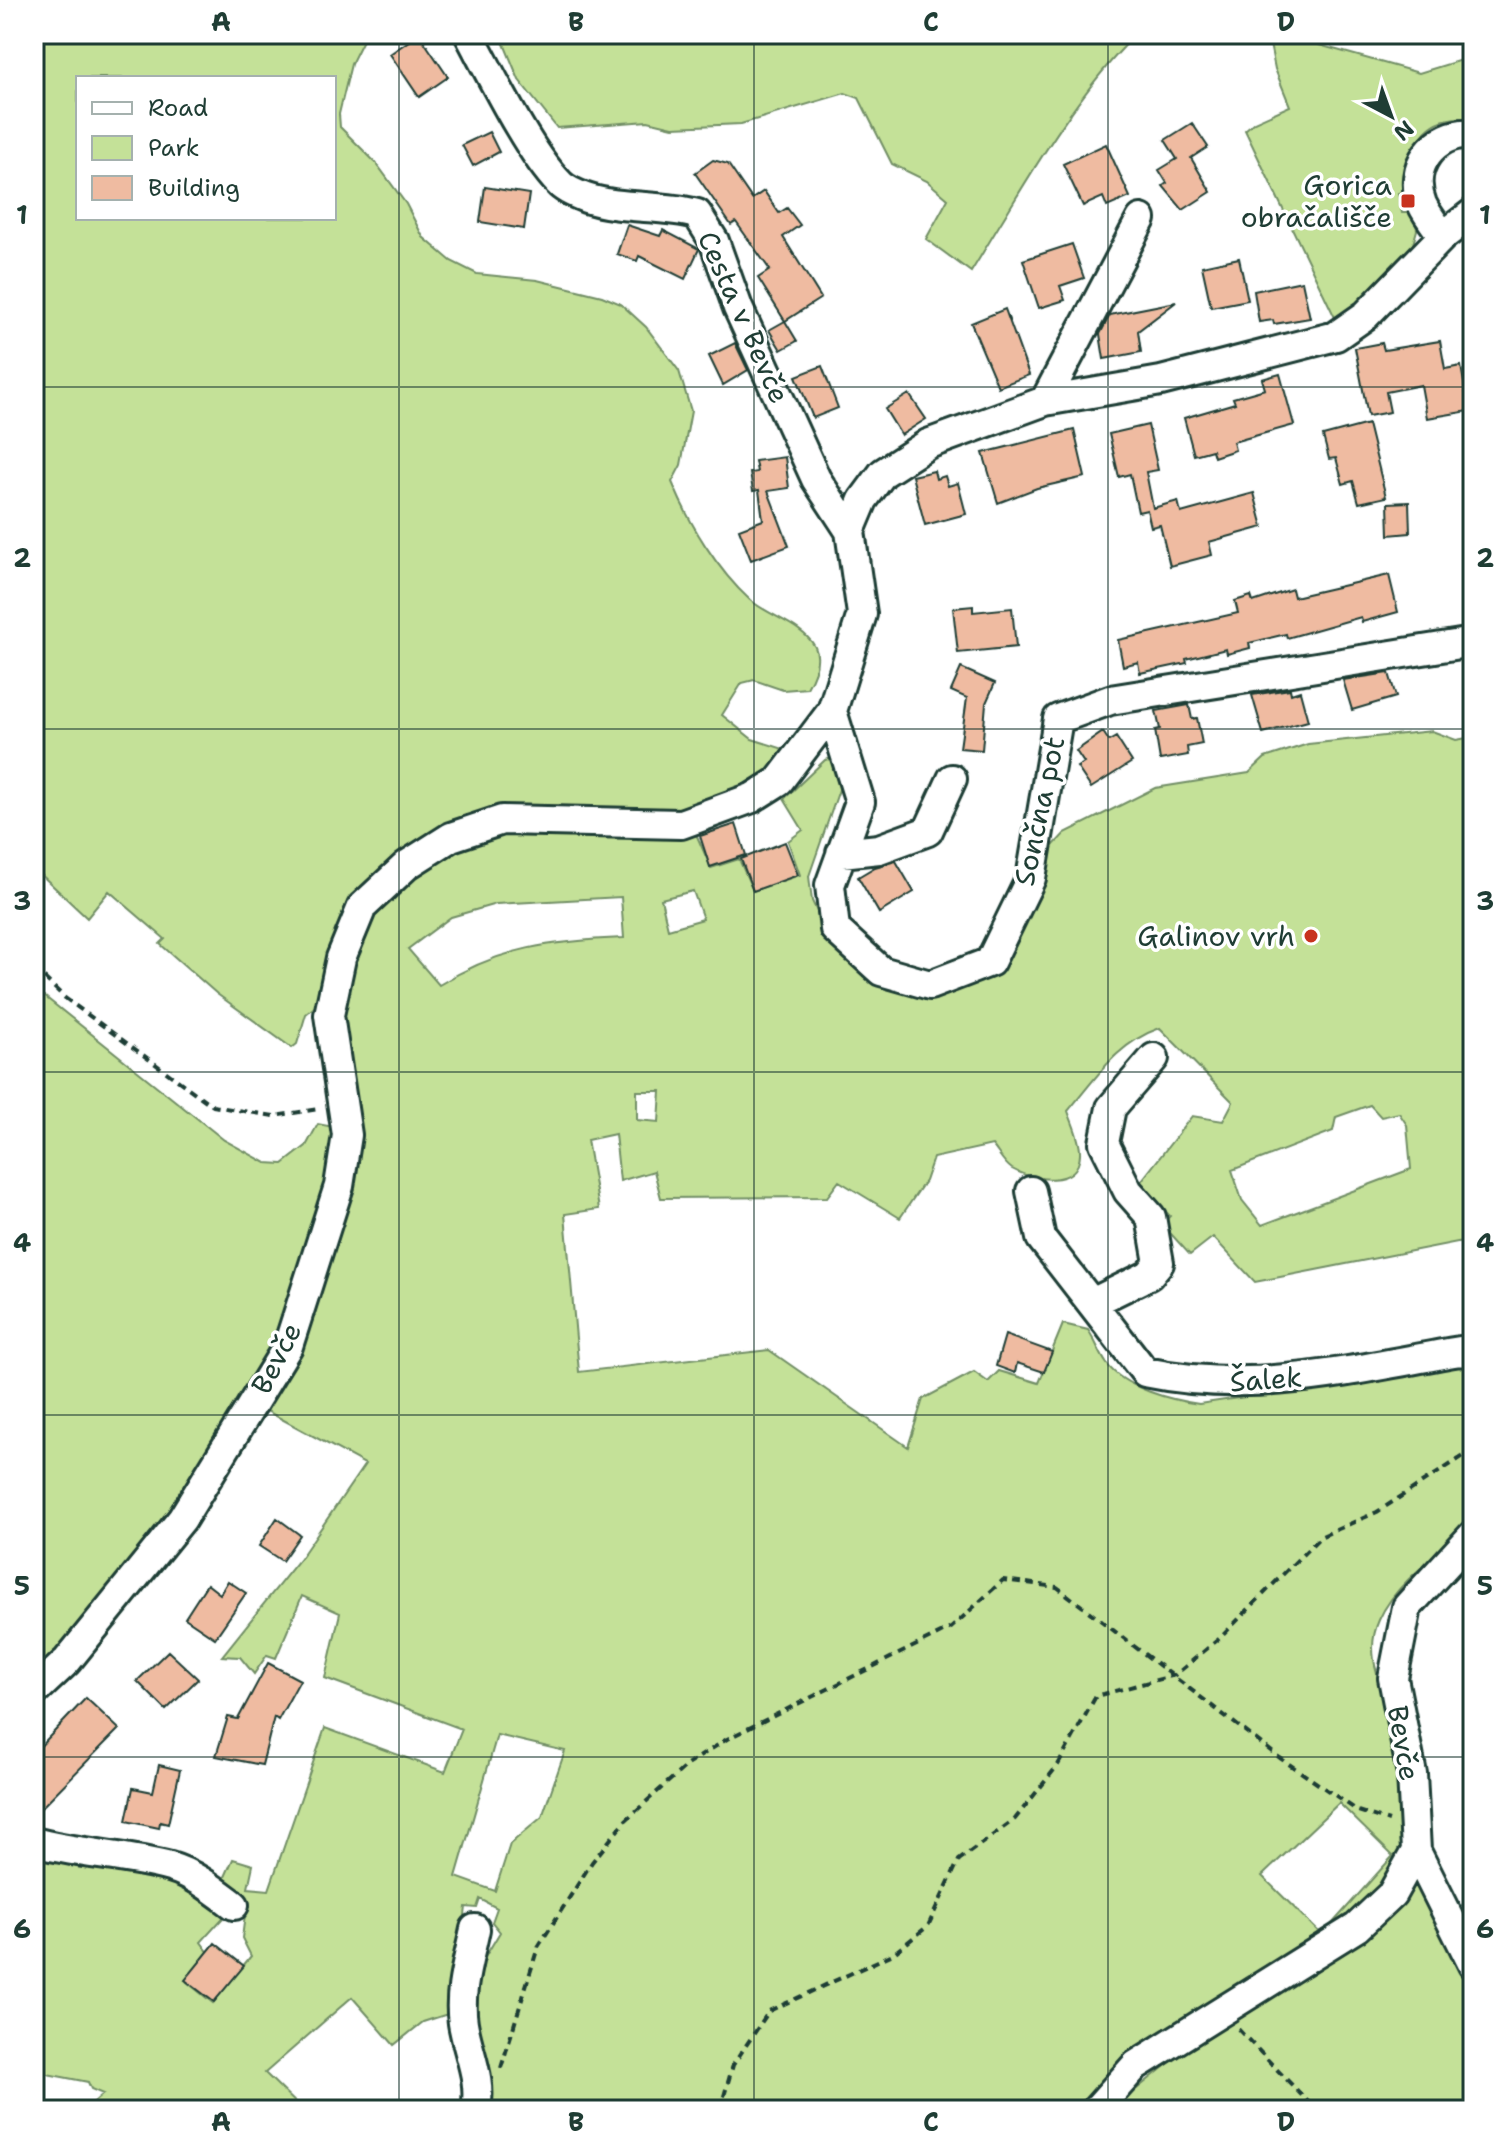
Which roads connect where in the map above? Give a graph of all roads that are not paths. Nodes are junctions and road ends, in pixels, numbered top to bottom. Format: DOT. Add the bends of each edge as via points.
graph roads {
  1 [pos="469,34"];
  2 [pos="1473,134"];
  3 [pos="1471,218"];
  4 [pos="1141,219"];
  5 [pos="1443,236"];
  6 [pos="1045,401"];
  7 [pos="850,531"];
  8 [pos="1473,642"];
  9 [pos="832,711"];
  10 [pos="952,779"];
  11 [pos="841,853"];
  12 [pos="341,958"];
  13 [pos="1154,1058"];
  14 [pos="1031,1191"];
  15 [pos="1092,1303"];
  16 [pos="1473,1353"];
  17 [pos="1473,1535"];
  18 [pos="34,1692"];
  19 [pos="1415,1840"];
  20 [pos="34,1842"];
  21 [pos="234,1905"];
  22 [pos="475,1929"];
  23 [pos="1473,1965"];
  24 [pos="476,2110"];
  25 [pos="1096,2110"];
  1 -- 7 [label="street, Cesta v Bevče" via="560,185 585,198 697,214 714,241 738,308 816,479"];
  2 -- 5 [label="street" via="1446,137 1427,150 1419,173 1422,203"];
  3 -- 5 [label="street"];
  4 -- 6 [label="street"];
  5 -- 6 [label="street" via="1366,315 1336,336 1161,381"];
  6 -- 7 [label="street" via="928,444 883,473 863,500"];
  7 -- 9 [label="street, Cesta v Bevče" via="862,614"];
  8 -- 11 [label="street, Sončna pot" via="1110,700 1068,712 1058,719 1031,878 990,962 930,985 881,971 835,929 830,885"];
  9 -- 11 [label="street, Sončna pot" via="860,802"];
  9 -- 12 [label="street, Cesta v Bevče" via="779,781 752,798 681,824 502,820 451,837 407,865 362,907"];
  10 -- 11 [label="street" via="928,831 879,849"];
  12 -- 18 [label="street, Bevče" via="329,1015 347,1135 339,1186 288,1346 182,1519 67,1661"];
  13 -- 15 [label="street" via="1111,1108 1104,1143 1128,1191 1151,1217 1159,1263 1149,1275"];
  14 -- 15 [label="street, Šalek" via="1041,1238"];
  15 -- 16 [label="street, Šalek" via="1145,1372 1193,1382 1267,1383"];
  17 -- 19 [label="street, Bevče" via="1407,1607 1393,1678 1412,1774"];
  19 -- 23 [label="street, Bevče"];
  19 -- 25 [label="street" via="1392,1894 1357,1927 1136,2065"];
  20 -- 21 [label="street" via="170,1867 204,1882"];
  22 -- 24 [label="street" via="462,1990 463,2023 479,2085"];
}
